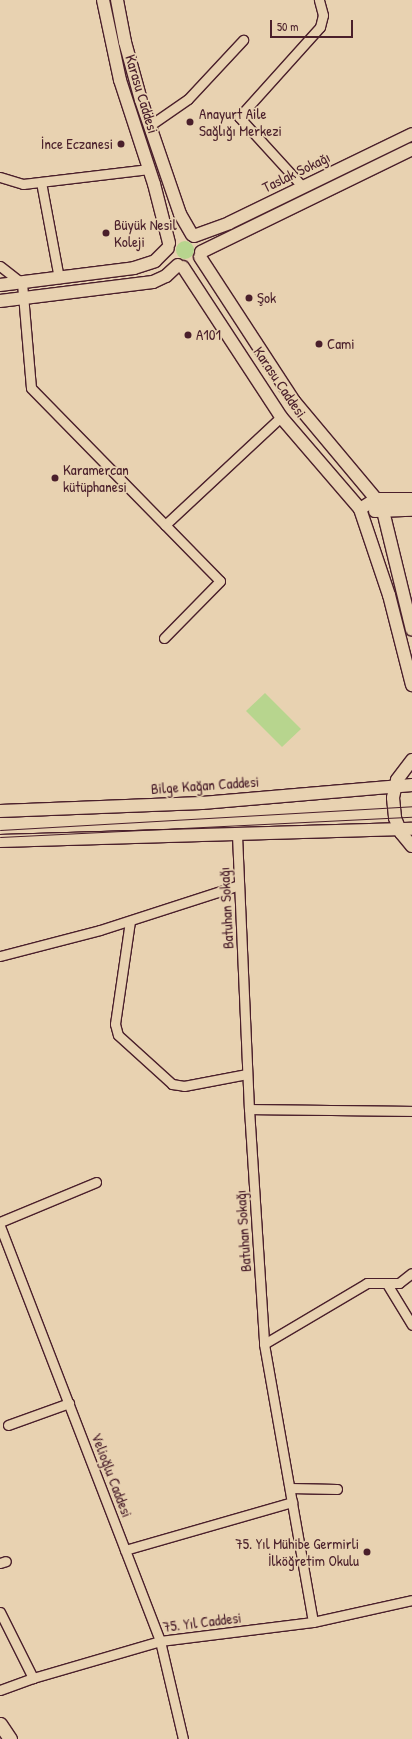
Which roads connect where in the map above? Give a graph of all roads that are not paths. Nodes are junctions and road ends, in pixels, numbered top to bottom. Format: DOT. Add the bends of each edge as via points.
graph roads {
  1 [pos="103,0"];
  2 [pos="117,0"];
  3 [pos="318,0"];
  4 [pos="243,40"];
  5 [pos="149,126"];
  6 [pos="412,134"];
  7 [pos="412,149"];
  8 [pos="149,169"];
  9 [pos="0,177"];
  10 [pos="41,182"];
  11 [pos="302,186"];
  12 [pos="193,236"];
  13 [pos="169,246"];
  14 [pos="201,254"];
  15 [pos="0,266"];
  16 [pos="180,266"];
  17 [pos="59,278"];
  18 [pos="22,283"];
  19 [pos="0,285"];
  20 [pos="24,298"];
  21 [pos="0,301"];
  22 [pos="281,417"];
  23 [pos="376,499"];
  24 [pos="412,499"];
  25 [pos="360,509"];
  26 [pos="412,510"];
  27 [pos="383,511"];
  28 [pos="165,526"];
  29 [pos="412,630"];
  30 [pos="164,638"];
  31 [pos="412,685"];
  32 [pos="410,760"];
  33 [pos="412,786"];
  34 [pos="395,787"];
  35 [pos="0,811"];
  36 [pos="406,830"];
  37 [pos="237,835"];
  38 [pos="0,841"];
  39 [pos="412,846"];
  40 [pos="239,885"];
  41 [pos="130,921"];
  42 [pos="0,956"];
  43 [pos="247,1074"];
  44 [pos="249,1109"];
  45 [pos="412,1111"];
  46 [pos="96,1182"];
  47 [pos="0,1222"];
  48 [pos="0,1226"];
  49 [pos="3,1240"];
  50 [pos="412,1273"];
  51 [pos="387,1284"];
  52 [pos="412,1325"];
  53 [pos="264,1344"];
  54 [pos="69,1403"];
  55 [pos="8,1425"];
  56 [pos="290,1488"];
  57 [pos="337,1489"];
  58 [pos="292,1502"];
  59 [pos="125,1550"];
  60 [pos="412,1600"];
  61 [pos="0,1612"];
  62 [pos="313,1622"];
  63 [pos="160,1641"];
  64 [pos="33,1678"];
  65 [pos="0,1690"];
  66 [pos="0,1724"];
  67 [pos="10,1739"];
  68 [pos="183,1739"];
  1 -- 8 [label="street, Karasu Caddesi" via="120,80"];
  2 -- 5 [label="street, Karasu Caddesi" via="132,71"];
  3 -- 11 [label="street" via="323,15 320,27 239,117"];
  4 -- 5 [label="street" via="188,99"];
  5 -- 12 [label="street, Karasu Caddesi" via="180,214"];
  6 -- 11 [label="street, Taslak Sokağı"];
  7 -- 14 [label="street, Taslak Sokağı"];
  8 -- 10 [label="street"];
  8 -- 13 [label="street, Karasu Caddesi"];
  9 -- 10 [label="street" via="18,183"];
  10 -- 17 [label="street"];
  11 -- 12 [label="street, Taslak Sokağı" via="229,223"];
  12 -- 13 [label="street" via="176,236"];
  12 -- 14 [label="street" via="199,242"];
  13 -- 16 [label="street" via="170,258"];
  13 -- 17 [label="street" via="155,261 145,265"];
  14 -- 16 [label="street" via="193,265"];
  14 -- 23 [label="street, Karasu Caddesi" via="294,401"];
  15 -- 18 [label="street"];
  16 -- 20 [label="street" via="153,282"];
  16 -- 22 [label="street, Karasu Caddesi"];
  17 -- 18 [label="street"];
  18 -- 19 [label="street"];
  18 -- 20 [label="street"];
  20 -- 21 [label="street"];
  20 -- 28 [label="street" via="31,388"];
  22 -- 25 [label="street, Karasu Caddesi"];
  22 -- 28 [label="street"];
  23 -- 24 [label="street"];
  23 -- 25 [label="street"];
  23 -- 27 [label="street, Karasu Caddesi"];
  25 -- 27 [label="street"];
  25 -- 31 [label="street" via="389,596"];
  26 -- 27 [label="street"];
  27 -- 29 [label="street, Karasu Caddesi"];
  28 -- 30 [label="street" via="220,581"];
  32 -- 34 [label="street"];
  33 -- 34 [label="street, Bilge Kağan Caddesi"];
  34 -- 35 [label="street, Bilge Kağan Caddesi" via="144,806"];
  34 -- 36 [label="street" via="394,816"];
  36 -- 37 [label="street"];
  36 -- 39 [label="street"];
  37 -- 38 [label="street"];
  37 -- 40 [label="street, Batuhan Sokağı"];
  40 -- 41 [label="street"];
  40 -- 43 [label="street, Batuhan Sokağı"];
  41 -- 42 [label="street"];
  41 -- 43 [label="street" via="115,1024 118,1035 172,1084 184,1086"];
  43 -- 44 [label="street, Batuhan Sokağı"];
  44 -- 45 [label="street"];
  44 -- 53 [label="street, Batuhan Sokağı"];
  46 -- 47 [label="street"];
  48 -- 49 [label="street, Velioğlu Caddesi"];
  49 -- 54 [label="street, Velioğlu Caddesi"];
  50 -- 51 [label="street" via="399,1283"];
  51 -- 52 [label="street"];
  51 -- 53 [label="street" via="367,1283"];
  53 -- 56 [label="street, Batuhan Sokağı"];
  54 -- 55 [label="street"];
  54 -- 59 [label="street, Velioğlu Caddesi"];
  56 -- 57 [label="street"];
  56 -- 58 [label="street, Batuhan Sokağı"];
  58 -- 59 [label="street"];
  58 -- 62 [label="street, Batuhan Sokağı"];
  59 -- 63 [label="street, Velioğlu Caddesi"];
  60 -- 62 [label="street, 75. Yıl Caddesi"];
  61 -- 64 [label="street"];
  62 -- 63 [label="street, 75. Yıl Caddesi"];
  63 -- 64 [label="street, 75. Yıl Caddesi"];
  63 -- 68 [label="street, Velioğlu Caddesi"];
  64 -- 65 [label="street, 75. Yıl Caddesi"];
  66 -- 67 [label="main road"];
}
